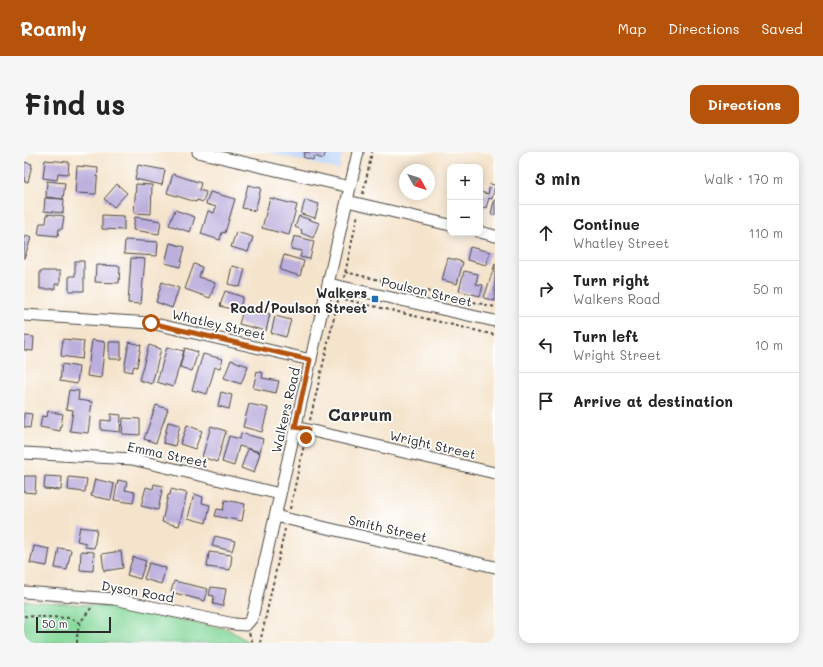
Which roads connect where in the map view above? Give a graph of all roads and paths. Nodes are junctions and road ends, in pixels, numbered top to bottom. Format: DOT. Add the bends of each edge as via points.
graph roads {
  1 [pos="198,152"];
  2 [pos="358,152"];
  3 [pos="372,152"];
  4 [pos="350,187"];
  5 [pos="347,201"];
  6 [pos="360,204"];
  7 [pos="447,224"];
  8 [pos="483,233"];
  9 [pos="495,236"];
  10 [pos="345,272"];
  11 [pos="329,284"];
  12 [pos="342,286"];
  13 [pos="339,298"];
  14 [pos="495,307"];
  15 [pos="24,315"];
  16 [pos="495,321"];
  17 [pos="495,335"];
  18 [pos="310,360"];
  19 [pos="295,427"];
  20 [pos="308,429"];
  21 [pos="24,453"];
  22 [pos="495,473"];
  23 [pos="280,494"];
  24 [pos="275,516"];
  25 [pos="288,519"];
  26 [pos="495,567"];
  27 [pos="24,592"];
  28 [pos="99,598"];
  29 [pos="24,616"];
  30 [pos="80,623"];
  31 [pos="246,625"];
  32 [pos="77,643"];
  33 [pos="260,643"];
  1 -- 4 [label="street"];
  2 -- 4 [label="street, Walkers Road"];
  3 -- 6 [label="path"];
  4 -- 5 [label="street, Walkers Road"];
  5 -- 6 [label="street"];
  5 -- 11 [label="street, Walkers Road"];
  6 -- 7 [label="street"];
  6 -- 10 [label="path"];
  8 -- 9 [label="street"];
  10 -- 12 [label="path"];
  10 -- 14 [label="path"];
  11 -- 12 [label="street, Poulson Street"];
  11 -- 18 [label="street, Walkers Road"];
  12 -- 13 [label="path"];
  12 -- 16 [label="street, Poulson Street"];
  13 -- 17 [label="path"];
  13 -- 20 [label="path"];
  15 -- 18 [label="street, Whatley Street" via="151,323"];
  18 -- 19 [label="street, Walkers Road"];
  19 -- 20 [label="street, Wright Street"];
  19 -- 23 [label="street, Walkers Road"];
  20 -- 22 [label="street, Wright Street"];
  20 -- 25 [label="path"];
  21 -- 23 [label="street, Emma Street" via="132,459"];
  23 -- 24 [label="street, Walkers Road"];
  24 -- 25 [label="street, Smith Street"];
  24 -- 31 [label="street, Walkers Road" via="252,618"];
  25 -- 26 [label="street, Smith Street"];
  25 -- 33 [label="path"];
  27 -- 28 [label="street, Dyson Road"];
  28 -- 30 [label="path"];
  28 -- 31 [label="street, Dyson Road"];
  29 -- 30 [label="path" via="70,618"];
  30 -- 32 [label="path"];
}
